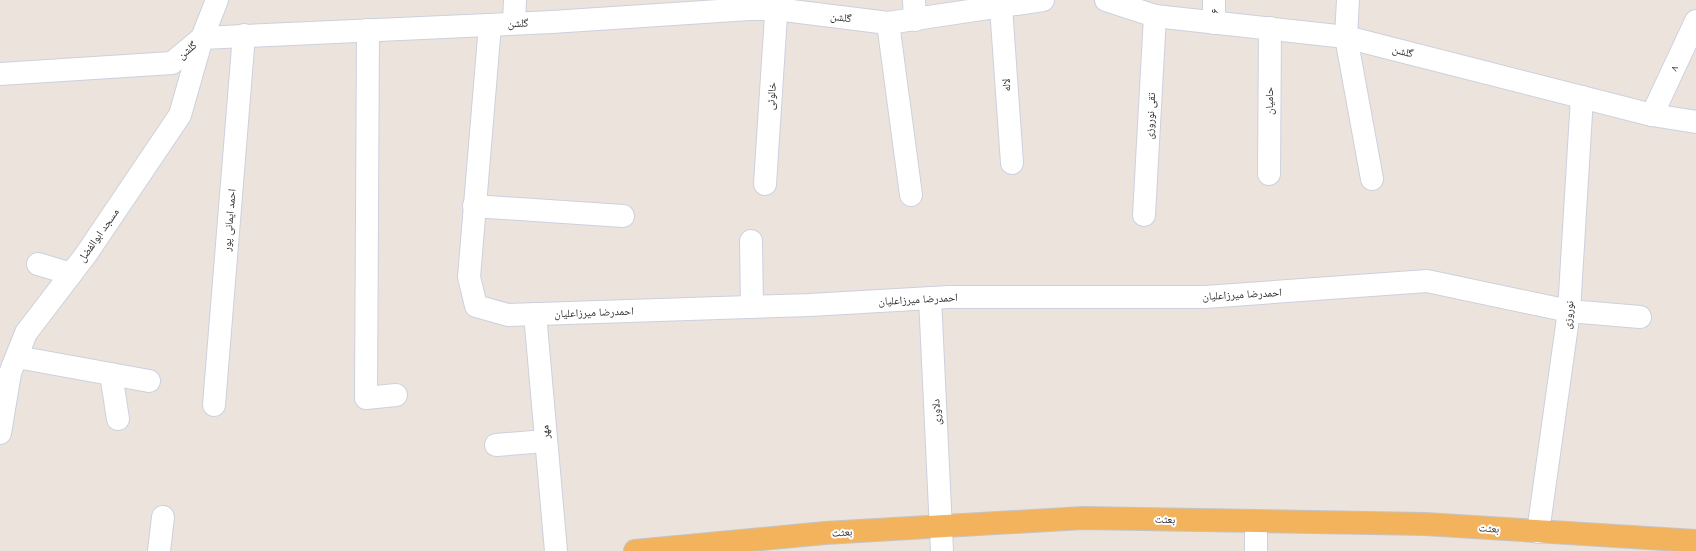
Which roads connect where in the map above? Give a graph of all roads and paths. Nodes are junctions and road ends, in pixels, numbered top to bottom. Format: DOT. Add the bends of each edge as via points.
graph roads {
  1 [pos="217,0"];
  2 [pos="515,0"];
  3 [pos="1042,0"];
  4 [pos="1106,0"];
  5 [pos="1214,0"];
  6 [pos="1348,0"];
  7 [pos="776,5"];
  8 [pos="1001,7"];
  9 [pos="647,8"];
  10 [pos="915,10"];
  11 [pos="1155,16"];
  12 [pos="1696,21"];
  13 [pos="888,23"];
  14 [pos="1214,23"];
  15 [pos="514,24"];
  16 [pos="490,25"];
  17 [pos="1270,28"];
  18 [pos="368,30"];
  19 [pos="244,36"];
  20 [pos="1346,37"];
  21 [pos="202,38"];
  22 [pos="0,74"];
  23 [pos="1582,98"];
  24 [pos="1652,115"];
  25 [pos="1696,122"];
  26 [pos="1012,163"];
  27 [pos="1269,174"];
  28 [pos="1372,179"];
  29 [pos="765,184"];
  30 [pos="911,195"];
  31 [pos="474,206"];
  32 [pos="1144,215"];
  33 [pos="623,216"];
  34 [pos="751,241"];
  35 [pos="38,264"];
  36 [pos="71,274"];
  37 [pos="930,298"];
  38 [pos="752,307"];
  39 [pos="1569,311"];
  40 [pos="535,314"];
  41 [pos="1640,317"];
  42 [pos="17,357"];
  43 [pos="111,374"];
  44 [pos="149,381"];
  45 [pos="396,395"];
  46 [pos="214,405"];
  47 [pos="118,419"];
  48 [pos="0,433"];
  49 [pos="546,441"];
  50 [pos="496,445"];
  51 [pos="163,518"];
  52 [pos="1256,521"];
  53 [pos="942,526"];
  54 [pos="1538,532"];
  55 [pos="1683,544"];
  56 [pos="159,551"];
  57 [pos="556,551"];
  58 [pos="635,551"];
  59 [pos="942,551"];
  60 [pos="1256,551"];
  1 -- 21 [label="street, مسجد ابوالفضل"];
  2 -- 15 [label="street"];
  3 -- 8 [label="street, گلشن"];
  4 -- 11 [label="street, گلشن"];
  5 -- 14 [label="street, ۶"];
  6 -- 20 [label="street"];
  7 -- 9 [label="street, گلشن" via="749,9"];
  7 -- 13 [label="street, گلشن"];
  7 -- 29 [label="street, خالوئی"];
  8 -- 10 [label="street, گلشن"];
  8 -- 26 [label="street, لاله"];
  9 -- 15 [label="street, گلشن"];
  10 -- 13 [label="street, گلشن"];
  11 -- 14 [label="street, گلشن"];
  11 -- 32 [label="street, تقی نوروزی"];
  12 -- 24 [label="street, ۸"];
  13 -- 30 [label="street"];
  14 -- 17 [label="street, گلشن"];
  15 -- 16 [label="street, گلشن"];
  16 -- 18 [label="street, گلشن"];
  16 -- 31 [label="street, احمدرضا میرزاعلیان"];
  17 -- 20 [label="street, گلشن"];
  17 -- 27 [label="street, حامیان"];
  18 -- 19 [label="street, گلشن"];
  18 -- 45 [label="street" via="366,398"];
  19 -- 21 [label="street, گلشن"];
  19 -- 46 [label="street, احمد ایمانی پور"];
  20 -- 23 [label="street, گلشن"];
  20 -- 28 [label="street"];
  21 -- 22 [label="street, گلشن" via="172,63"];
  21 -- 36 [label="street, مسجد ابوالفضل" via="180,115"];
  23 -- 24 [label="street, گلشن"];
  23 -- 39 [label="street, نوروزی"];
  24 -- 25 [label="street, گلشن"];
  31 -- 33 [label="street"];
  31 -- 40 [label="street, احمدرضا میرزاعلیان" via="469,277 476,306 508,315"];
  34 -- 38 [label="street"];
  35 -- 36 [label="street"];
  36 -- 42 [label="street, مسجد ابوالفضل" via="26,333"];
  37 -- 38 [label="street, احمدرضا میرزاعلیان"];
  37 -- 39 [label="street, احمدرضا میرزاعلیان" via="1205,297 1427,281"];
  37 -- 53 [label="street, دلاوری"];
  38 -- 40 [label="street, احمدرضا میرزاعلیان"];
  39 -- 41 [label="street, احمدرضا میرزاعلیان"];
  39 -- 54 [label="street, نوروزی"];
  40 -- 49 [label="street, مهر"];
  42 -- 43 [label="street"];
  42 -- 48 [label="street, مسجد ابوالفضل" via="10,373"];
  43 -- 44 [label="street"];
  43 -- 47 [label="street"];
  49 -- 50 [label="street"];
  49 -- 57 [label="street, مهر"];
  51 -- 56 [label="street"];
  52 -- 53 [label="main road, بعثت" via="1083,518"];
  52 -- 54 [label="main road, بعثت" via="1426,524"];
  52 -- 60 [label="street"];
  53 -- 58 [label="main road, بعثت" via="825,533"];
  53 -- 59 [label="street, دلاوری"];
  54 -- 55 [label="main road, بعثت"];
}
